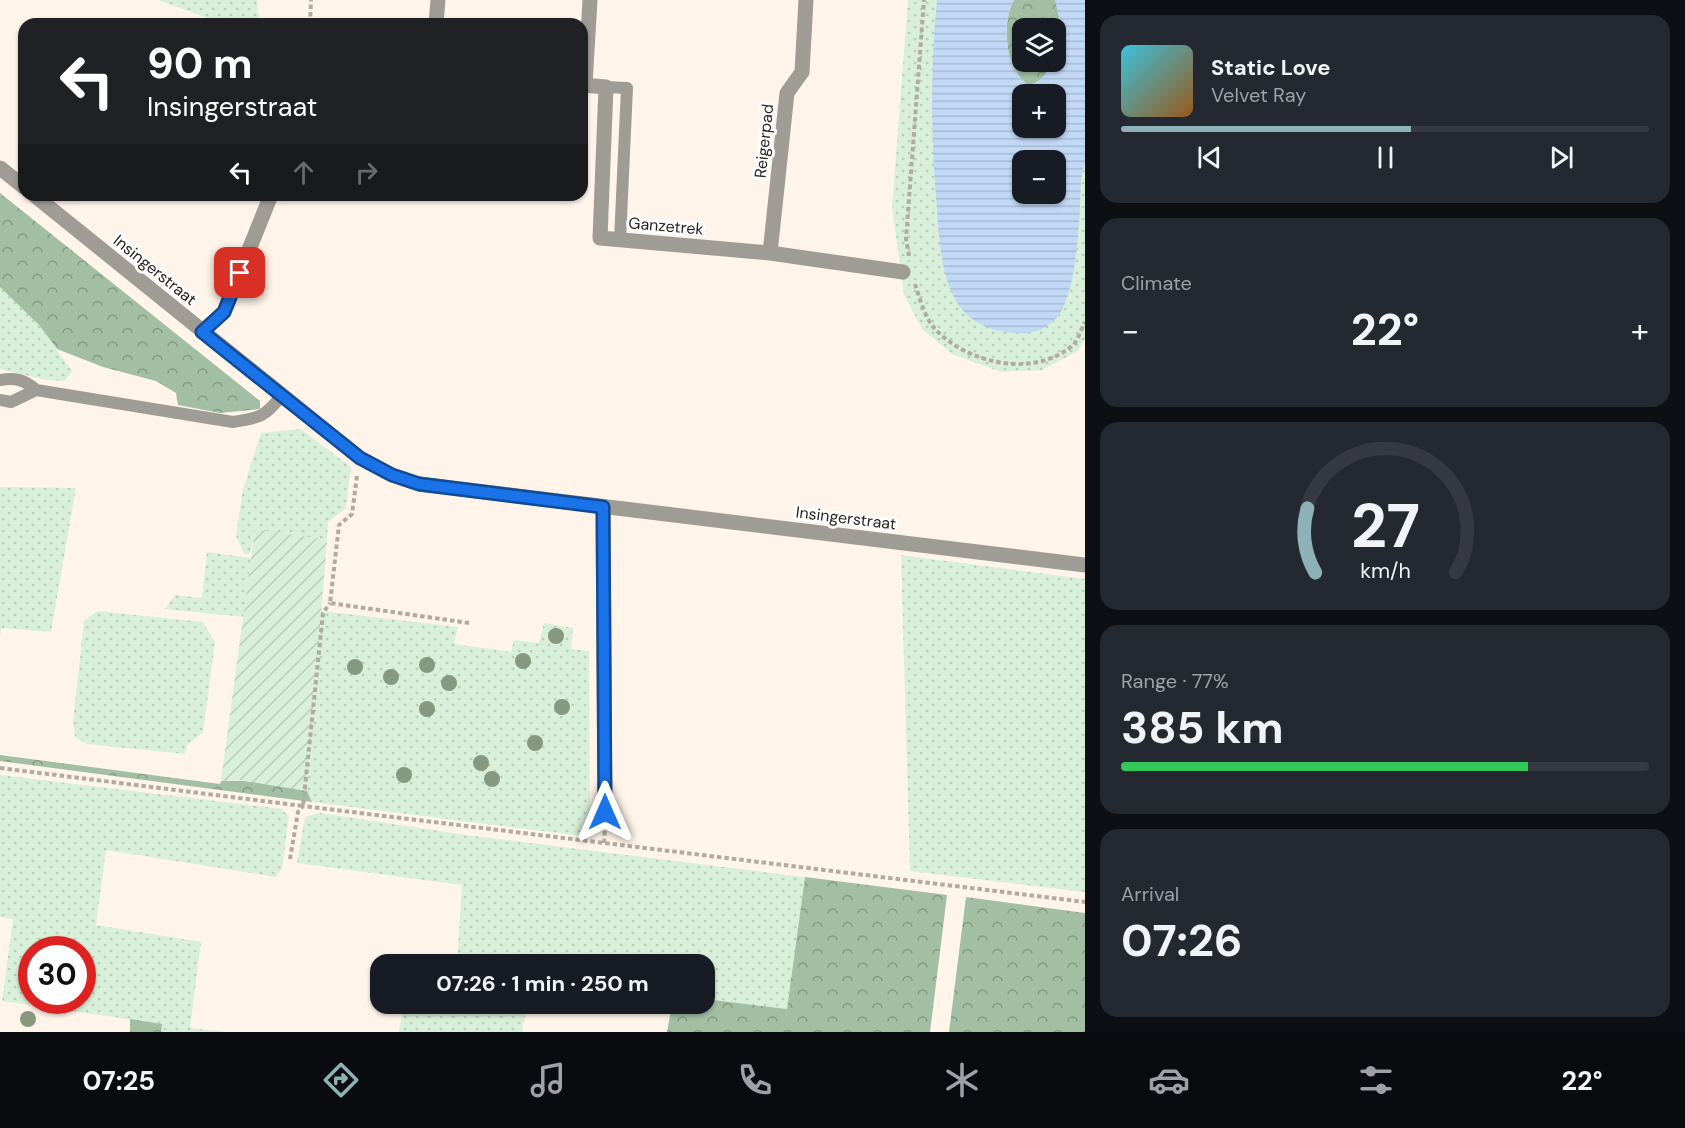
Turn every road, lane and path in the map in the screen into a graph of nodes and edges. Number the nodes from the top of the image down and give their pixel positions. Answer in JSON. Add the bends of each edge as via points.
{"nodes":[{"id":1,"x":311,"y":0,"type":"edge"},
{"id":2,"x":438,"y":0,"type":"edge"},
{"id":3,"x":590,"y":0,"type":"edge"},
{"id":4,"x":806,"y":0,"type":"edge"},
{"id":5,"x":924,"y":0,"type":"edge"},
{"id":6,"x":310,"y":18,"type":"edge"},
{"id":7,"x":436,"y":18,"type":"edge"},
{"id":8,"x":588,"y":28,"type":"edge"},
{"id":9,"x":588,"y":85,"type":"edge"},
{"id":10,"x":0,"y":168,"type":"edge"},
{"id":11,"x":18,"y":182,"type":"edge"},
{"id":12,"x":41,"y":201,"type":"edge"},
{"id":13,"x":269,"y":201,"type":"edge"},
{"id":14,"x":770,"y":253,"type":"junction"},
{"id":15,"x":906,"y":266,"type":"joint"},
{"id":16,"x":915,"y":283,"type":"dead end"},
{"id":17,"x":1085,"y":322,"type":"edge"},
{"id":18,"x":202,"y":332,"type":"junction"},
{"id":19,"x":0,"y":380,"type":"edge"},
{"id":20,"x":36,"y":390,"type":"junction"},
{"id":21,"x":282,"y":395,"type":"junction"},
{"id":22,"x":0,"y":400,"type":"edge"},
{"id":23,"x":360,"y":458,"type":"junction"},
{"id":24,"x":603,"y":507,"type":"junction"},
{"id":25,"x":1085,"y":565,"type":"edge"},
{"id":26,"x":330,"y":603,"type":"junction"},
{"id":27,"x":469,"y":623,"type":"dead end"},
{"id":28,"x":0,"y":768,"type":"edge"},
{"id":29,"x":303,"y":806,"type":"junction"},
{"id":30,"x":605,"y":812,"type":"dead end"},
{"id":31,"x":290,"y":859,"type":"dead end"},
{"id":32,"x":1085,"y":902,"type":"edge"}],
"edges":[{"from":1,"to":6,"type":"path"},
{"from":2,"to":7,"type":"street"},
{"from":3,"to":8,"type":"street"},
{"from":4,"to":14,"type":"street","name":"Reigerpad","via":[[802,72],[787,93]]},
{"from":5,"to":15,"type":"path"},
{"from":9,"to":14,"type":"street","name":"Ganzetrek","via":[[606,87],[600,238]]},
{"from":10,"to":11,"type":"street"},
{"from":12,"to":18,"type":"street","name":"Insingerstraat"},
{"from":13,"to":18,"type":"street","via":[[224,312]]},
{"from":14,"to":15,"type":"street","name":"Ganzetrek"},
{"from":16,"to":17,"type":"path","via":[[935,329],[958,347],[999,362],[1033,362],[1056,356],[1074,345]]},
{"from":18,"to":21,"type":"street","name":"Insingerstraat"},
{"from":19,"to":20,"type":"lane","via":[[13,378]]},
{"from":20,"to":21,"type":"lane","via":[[234,422],[267,414]]},
{"from":20,"to":22,"type":"lane","via":[[11,402]]},
{"from":21,"to":23,"type":"street","name":"Insingerstraat"},
{"from":23,"to":24,"type":"street","name":"Insingerstraat","via":[[419,484]]},
{"from":23,"to":26,"type":"path","via":[[352,513],[339,525]]},
{"from":24,"to":25,"type":"street","name":"Insingerstraat"},
{"from":24,"to":30,"type":"street"},
{"from":26,"to":27,"type":"path"},
{"from":26,"to":29,"type":"path","via":[[323,613]]},
{"from":28,"to":29,"type":"path"},
{"from":29,"to":31,"type":"path","via":[[298,812]]},
{"from":29,"to":32,"type":"path"}]}
